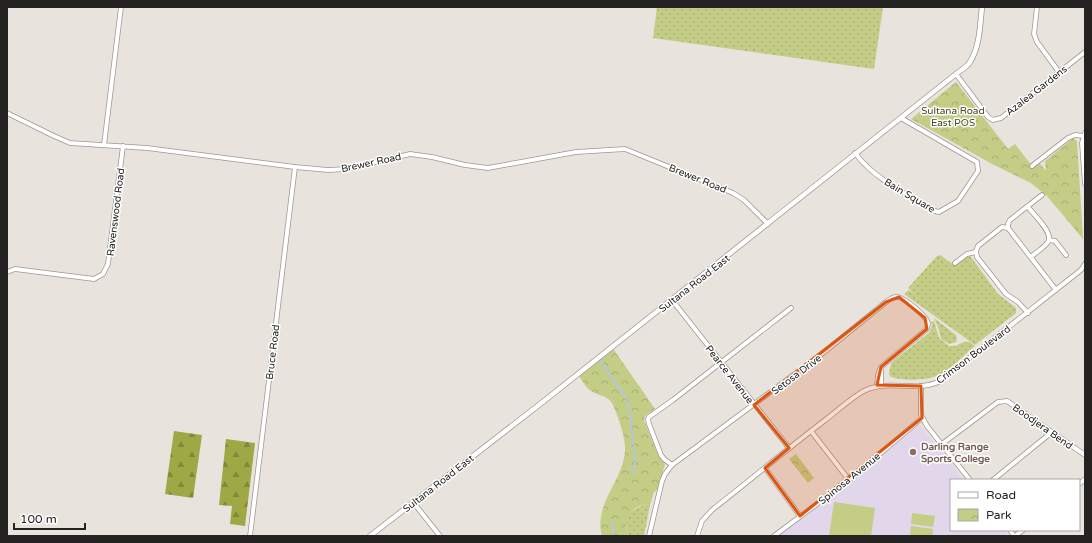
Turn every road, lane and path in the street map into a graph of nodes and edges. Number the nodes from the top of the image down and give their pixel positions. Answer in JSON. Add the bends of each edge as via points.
{"nodes":[{"id":1,"x":121,"y":7,"type":"edge"},
{"id":2,"x":982,"y":7,"type":"edge"},
{"id":3,"x":1037,"y":7,"type":"edge"},
{"id":4,"x":1085,"y":52,"type":"edge"},
{"id":5,"x":1059,"y":72,"type":"junction"},
{"id":6,"x":956,"y":74,"type":"junction"},
{"id":7,"x":7,"y":113,"type":"edge"},
{"id":8,"x":901,"y":118,"type":"junction"},
{"id":9,"x":1084,"y":134,"type":"edge"},
{"id":10,"x":104,"y":145,"type":"junction"},
{"id":11,"x":123,"y":146,"type":"junction"},
{"id":12,"x":855,"y":153,"type":"junction"},
{"id":13,"x":1032,"y":166,"type":"dead end"},
{"id":14,"x":295,"y":167,"type":"junction"},
{"id":15,"x":1085,"y":178,"type":"edge"},
{"id":16,"x":1085,"y":184,"type":"edge"},
{"id":17,"x":1042,"y":195,"type":"dead end"},
{"id":18,"x":1028,"y":207,"type":"junction"},
{"id":19,"x":768,"y":224,"type":"junction"},
{"id":20,"x":1008,"y":228,"type":"junction"},
{"id":21,"x":1049,"y":240,"type":"junction"},
{"id":22,"x":976,"y":252,"type":"junction"},
{"id":23,"x":1066,"y":255,"type":"dead end"},
{"id":24,"x":1031,"y":257,"type":"junction"},
{"id":25,"x":956,"y":263,"type":"dead end"},
{"id":26,"x":1085,"y":264,"type":"edge"},
{"id":27,"x":7,"y":272,"type":"edge"},
{"id":28,"x":1056,"y":290,"type":"junction"},
{"id":29,"x":672,"y":300,"type":"junction"},
{"id":30,"x":791,"y":308,"type":"dead end"},
{"id":31,"x":1028,"y":312,"type":"junction"},
{"id":32,"x":722,"y":363,"type":"junction"},
{"id":33,"x":879,"y":385,"type":"junction"},
{"id":34,"x":922,"y":386,"type":"junction"},
{"id":35,"x":754,"y":405,"type":"junction"},
{"id":36,"x":922,"y":418,"type":"junction"},
{"id":37,"x":811,"y":431,"type":"junction"},
{"id":38,"x":1052,"y":432,"type":"junction"},
{"id":39,"x":942,"y":444,"type":"junction"},
{"id":40,"x":788,"y":448,"type":"junction"},
{"id":41,"x":1085,"y":455,"type":"edge"},
{"id":42,"x":672,"y":465,"type":"junction"},
{"id":43,"x":765,"y":468,"type":"junction"},
{"id":44,"x":969,"y":479,"type":"edge"},
{"id":45,"x":994,"y":479,"type":"edge"},
{"id":46,"x":849,"y":480,"type":"junction"},
{"id":47,"x":413,"y":502,"type":"junction"},
{"id":48,"x":800,"y":516,"type":"junction"},
{"id":49,"x":250,"y":536,"type":"edge"},
{"id":50,"x":370,"y":536,"type":"edge"},
{"id":51,"x":440,"y":536,"type":"edge"},
{"id":52,"x":648,"y":536,"type":"edge"},
{"id":53,"x":697,"y":536,"type":"edge"},
{"id":54,"x":774,"y":536,"type":"edge"}],
"edges":[{"from":1,"to":10,"type":"street"},
{"from":2,"to":6,"type":"street","name":"Sultana Road East","via":[[975,52],[969,63]]},
{"from":3,"to":5,"type":"street","via":[[1034,34]]},
{"from":4,"to":5,"type":"street","name":"Azalea Gardens"},
{"from":5,"to":6,"type":"street","name":"Azalea Gardens","via":[[1001,118],[993,120],[988,117]]},
{"from":6,"to":8,"type":"street","name":"Sultana Road East"},
{"from":7,"to":10,"type":"street","name":"Brewer Road","via":[[70,143]]},
{"from":8,"to":12,"type":"street","name":"Sultana Road East"},
{"from":8,"to":12,"type":"street","name":"Bain Square","via":[[977,162],[978,170],[958,201],[939,212],[935,211],[875,174]]},
{"from":9,"to":13,"type":"street","via":[[1068,138]]},
{"from":9,"to":15,"type":"street","via":[[1082,153]]},
{"from":10,"to":11,"type":"street","name":"Brewer Road"},
{"from":11,"to":14,"type":"street","name":"Brewer Road"},
{"from":11,"to":27,"type":"street","name":"Ravenswood Road","via":[[108,264],[103,274],[94,279],[15,270]]},
{"from":12,"to":19,"type":"street","name":"Sultana Road East"},
{"from":14,"to":19,"type":"street","name":"Brewer Road","via":[[347,169],[410,154],[488,168],[576,152],[625,149],[733,193],[744,200]]},
{"from":14,"to":49,"type":"street","name":"Bruce Road"},
{"from":15,"to":16,"type":"street"},
{"from":17,"to":18,"type":"street"},
{"from":18,"to":20,"type":"street","via":[[1010,220]]},
{"from":18,"to":21,"type":"street","via":[[1047,231]]},
{"from":19,"to":29,"type":"street","name":"Sultana Road East"},
{"from":20,"to":22,"type":"street","via":[[1000,228],[978,246]]},
{"from":20,"to":24,"type":"street"},
{"from":21,"to":23,"type":"street","via":[[1055,241]]},
{"from":21,"to":24,"type":"street"},
{"from":22,"to":25,"type":"street","via":[[967,254]]},
{"from":22,"to":31,"type":"street","via":[[977,257],[1006,294]]},
{"from":24,"to":28,"type":"street"},
{"from":26,"to":28,"type":"street","name":"Crimson Boulevard"},
{"from":28,"to":31,"type":"street","name":"Crimson Boulevard"},
{"from":29,"to":32,"type":"street","name":"Pearce Avenue"},
{"from":29,"to":47,"type":"street","name":"Sultana Road East"},
{"from":30,"to":32,"type":"street"},
{"from":31,"to":34,"type":"street","name":"Crimson Boulevard","via":[[940,381]]},
{"from":32,"to":35,"type":"street","name":"Pearce Avenue"},
{"from":32,"to":42,"type":"street","via":[[648,419],[661,455]]},
{"from":33,"to":34,"type":"street","name":"Crimson Boulevard"},
{"from":33,"to":35,"type":"street","name":"Setosa Drive","via":[[886,362],[927,329],[928,323],[925,318],[899,297],[886,302],[824,353]]},
{"from":33,"to":37,"type":"street","name":"Crimson Boulevard","via":[[864,391]]},
{"from":34,"to":36,"type":"street"},
{"from":35,"to":40,"type":"street","name":"Pearce Avenue"},
{"from":35,"to":42,"type":"street","name":"Setosa Drive"},
{"from":36,"to":39,"type":"street"},
{"from":36,"to":46,"type":"street","name":"Spinosa Avenue"},
{"from":37,"to":40,"type":"street","name":"Crimson Boulevard"},
{"from":37,"to":46,"type":"street"},
{"from":38,"to":39,"type":"street","name":"Boodjera Bend","via":[[1007,401],[1002,401]]},
{"from":38,"to":41,"type":"street","name":"Boodjera Bend"},
{"from":38,"to":45,"type":"street"},
{"from":39,"to":44,"type":"street"},
{"from":40,"to":43,"type":"street","name":"Crimson Boulevard"},
{"from":42,"to":52,"type":"street","name":"Setosa Drive","via":[[662,482]]},
{"from":43,"to":48,"type":"street"},
{"from":43,"to":53,"type":"street","name":"Crimson Boulevard","via":[[706,516]]},
{"from":46,"to":48,"type":"street","name":"Spinosa Avenue"},
{"from":47,"to":50,"type":"street","name":"Sultana Road East"},
{"from":47,"to":51,"type":"street"},
{"from":48,"to":54,"type":"street","name":"Spinosa Avenue"}]}
